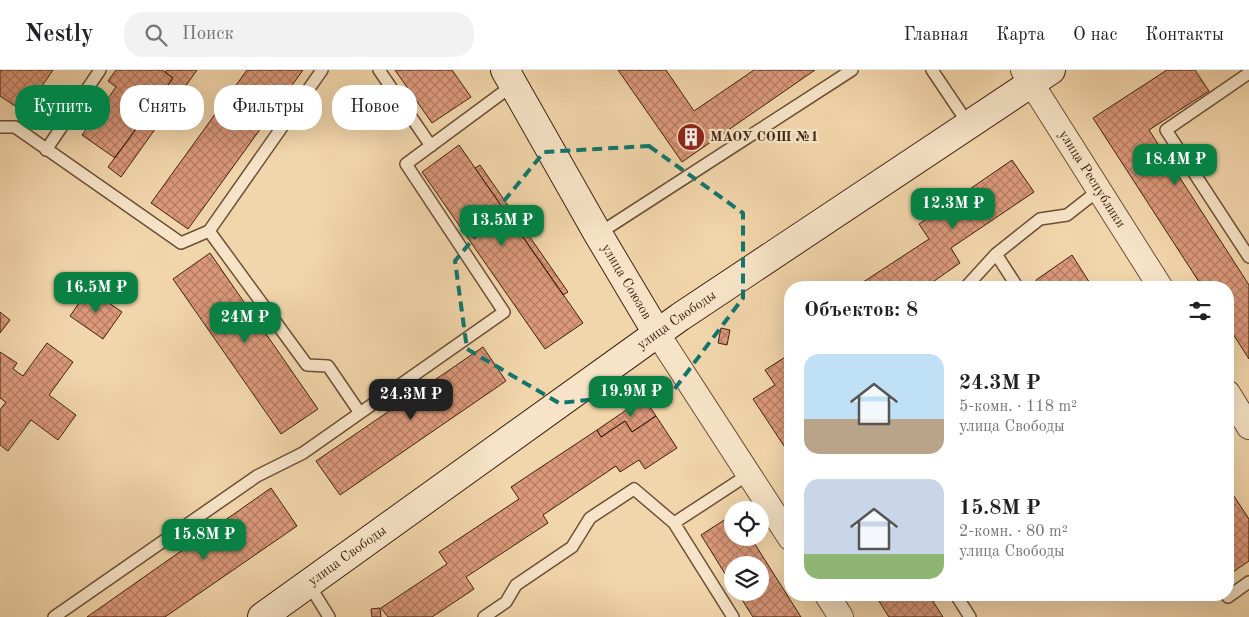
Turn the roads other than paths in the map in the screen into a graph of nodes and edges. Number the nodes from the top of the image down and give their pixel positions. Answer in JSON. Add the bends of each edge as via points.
{"nodes":[{"id":1,"x":100,"y":70,"type":"edge"},
{"id":2,"x":322,"y":70,"type":"edge"},
{"id":3,"x":379,"y":70,"type":"edge"},
{"id":4,"x":852,"y":70,"type":"edge"},
{"id":5,"x":932,"y":70,"type":"edge"},
{"id":6,"x":1249,"y":73,"type":"edge"},
{"id":7,"x":1035,"y":74,"type":"edge"},
{"id":8,"x":509,"y":78,"type":"edge"},
{"id":9,"x":969,"y":125,"type":"junction"},
{"id":10,"x":0,"y":127,"type":"edge"},
{"id":11,"x":431,"y":146,"type":"junction"},
{"id":12,"x":46,"y":150,"type":"junction"},
{"id":13,"x":1099,"y":190,"type":"junction"},
{"id":14,"x":209,"y":231,"type":"junction"},
{"id":15,"x":598,"y":234,"type":"junction"},
{"id":16,"x":996,"y":254,"type":"junction"},
{"id":17,"x":1249,"y":257,"type":"edge"},
{"id":18,"x":972,"y":281,"type":"edge"},
{"id":19,"x":1013,"y":281,"type":"edge"},
{"id":20,"x":1157,"y":281,"type":"edge"},
{"id":21,"x":657,"y":333,"type":"junction"},
{"id":22,"x":1234,"y":402,"type":"edge"},
{"id":23,"x":360,"y":413,"type":"junction"},
{"id":24,"x":1247,"y":421,"type":"edge"},
{"id":25,"x":749,"y":474,"type":"junction"},
{"id":26,"x":674,"y":522,"type":"junction"},
{"id":27,"x":784,"y":529,"type":"edge"},
{"id":28,"x":1249,"y":582,"type":"edge"},
{"id":29,"x":308,"y":583,"type":"junction"},
{"id":30,"x":1234,"y":593,"type":"edge"},
{"id":31,"x":831,"y":601,"type":"edge"},
{"id":32,"x":960,"y":601,"type":"edge"},
{"id":33,"x":54,"y":617,"type":"edge"},
{"id":34,"x":262,"y":617,"type":"edge"},
{"id":35,"x":330,"y":617,"type":"edge"},
{"id":36,"x":484,"y":617,"type":"edge"},
{"id":37,"x":733,"y":617,"type":"edge"},
{"id":38,"x":841,"y":617,"type":"edge"},
{"id":39,"x":970,"y":617,"type":"edge"}],
"edges":[{"from":1,"to":12,"type":"lane"},
{"from":2,"to":14,"type":"lane"},
{"from":3,"to":11,"type":"lane"},
{"from":4,"to":15,"type":"lane"},
{"from":5,"to":9,"type":"lane"},
{"from":6,"to":17,"type":"lane","via":[[1166,130]]},
{"from":7,"to":9,"type":"street","name":"улица Свободы"},
{"from":7,"to":13,"type":"street","name":"улица Республики"},
{"from":8,"to":11,"type":"lane"},
{"from":8,"to":15,"type":"street","name":"улица Союзов"},
{"from":9,"to":21,"type":"street","name":"улица Свободы"},
{"from":10,"to":12,"type":"lane","via":[[15,127]]},
{"from":11,"to":23,"type":"lane","via":[[406,164],[504,312]]},
{"from":12,"to":14,"type":"lane","via":[[181,243]]},
{"from":13,"to":16,"type":"lane","via":[[1067,215],[1040,219]]},
{"from":13,"to":20,"type":"street","name":"улица Республики"},
{"from":14,"to":23,"type":"lane","via":[[307,365],[328,366]]},
{"from":15,"to":21,"type":"street","name":"улица Союзов"},
{"from":16,"to":18,"type":"lane"},
{"from":16,"to":19,"type":"lane"},
{"from":21,"to":25,"type":"street","name":"улица Союзов"},
{"from":21,"to":29,"type":"street","name":"улица Свободы"},
{"from":22,"to":24,"type":"street"},
{"from":23,"to":33,"type":"lane","via":[[303,453],[258,476]]},
{"from":25,"to":26,"type":"lane"},
{"from":25,"to":27,"type":"street","name":"улица Союзов"},
{"from":26,"to":36,"type":"lane","via":[[634,489],[590,518],[572,548],[516,585],[506,602]]},
{"from":26,"to":37,"type":"lane"},
{"from":28,"to":30,"type":"lane"},
{"from":29,"to":34,"type":"street","name":"улица Свободы"},
{"from":29,"to":35,"type":"lane"},
{"from":31,"to":38,"type":"street"},
{"from":32,"to":39,"type":"lane"}]}
